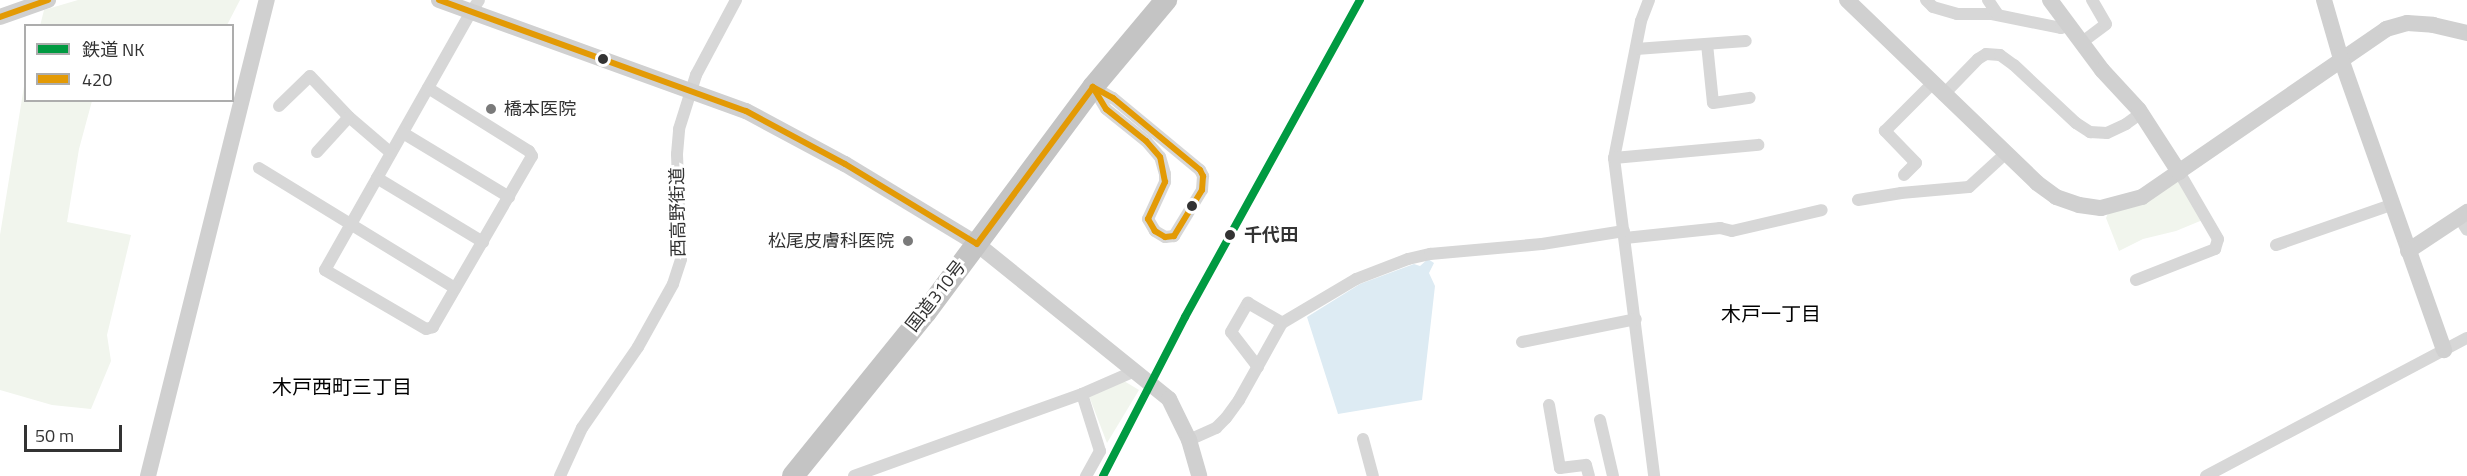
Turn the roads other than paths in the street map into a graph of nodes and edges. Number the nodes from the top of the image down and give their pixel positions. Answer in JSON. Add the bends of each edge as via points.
{"nodes":[{"id":1,"x":48,"y":0,"type":"edge"},
{"id":2,"x":267,"y":0,"type":"edge"},
{"id":3,"x":440,"y":0,"type":"edge"},
{"id":4,"x":736,"y":0,"type":"edge"},
{"id":5,"x":1166,"y":0,"type":"edge"},
{"id":6,"x":1649,"y":0,"type":"edge"},
{"id":7,"x":1847,"y":0,"type":"edge"},
{"id":8,"x":1926,"y":0,"type":"edge"},
{"id":9,"x":1988,"y":0,"type":"edge"},
{"id":10,"x":2050,"y":0,"type":"edge"},
{"id":11,"x":2092,"y":0,"type":"edge"},
{"id":12,"x":2324,"y":0,"type":"edge"},
{"id":13,"x":475,"y":6,"type":"edge"},
{"id":14,"x":1998,"y":15,"type":"junction"},
{"id":15,"x":0,"y":17,"type":"edge"},
{"id":16,"x":2068,"y":26,"type":"junction"},
{"id":17,"x":2467,"y":33,"type":"edge"},
{"id":18,"x":1746,"y":41,"type":"dead end"},
{"id":19,"x":2081,"y":43,"type":"junction"},
{"id":20,"x":1707,"y":44,"type":"junction"},
{"id":21,"x":1636,"y":49,"type":"junction"},
{"id":22,"x":2341,"y":60,"type":"junction"},
{"id":23,"x":1093,"y":87,"type":"junction"},
{"id":24,"x":428,"y":88,"type":"junction"},
{"id":25,"x":691,"y":89,"type":"junction"},
{"id":26,"x":1937,"y":89,"type":"junction"},
{"id":27,"x":1750,"y":98,"type":"dead end"},
{"id":28,"x":279,"y":106,"type":"dead end"},
{"id":29,"x":2141,"y":113,"type":"junction"},
{"id":30,"x":349,"y":117,"type":"junction"},
{"id":31,"x":1876,"y":121,"type":"dead end"},
{"id":32,"x":1885,"y":131,"type":"junction"},
{"id":33,"x":403,"y":133,"type":"junction"},
{"id":34,"x":1758,"y":145,"type":"dead end"},
{"id":35,"x":317,"y":152,"type":"dead end"},
{"id":36,"x":391,"y":153,"type":"junction"},
{"id":37,"x":2005,"y":154,"type":"junction"},
{"id":38,"x":1614,"y":158,"type":"junction"},
{"id":39,"x":259,"y":168,"type":"dead end"},
{"id":40,"x":2179,"y":172,"type":"junction"},
{"id":41,"x":1904,"y":175,"type":"dead end"},
{"id":42,"x":377,"y":178,"type":"junction"},
{"id":43,"x":509,"y":197,"type":"junction"},
{"id":44,"x":1858,"y":200,"type":"dead end"},
{"id":45,"x":2391,"y":205,"type":"junction"},
{"id":46,"x":1822,"y":210,"type":"dead end"},
{"id":47,"x":2464,"y":220,"type":"edge"},
{"id":48,"x":351,"y":224,"type":"junction"},
{"id":49,"x":1625,"y":234,"type":"junction"},
{"id":50,"x":483,"y":242,"type":"junction"},
{"id":51,"x":977,"y":244,"type":"junction"},
{"id":52,"x":2276,"y":245,"type":"dead end"},
{"id":53,"x":2408,"y":251,"type":"junction"},
{"id":54,"x":2136,"y":280,"type":"dead end"},
{"id":55,"x":455,"y":288,"type":"junction"},
{"id":56,"x":1636,"y":319,"type":"junction"},
{"id":57,"x":1282,"y":323,"type":"junction"},
{"id":58,"x":2467,"y":338,"type":"edge"},
{"id":59,"x":1522,"y":342,"type":"dead end"},
{"id":60,"x":2444,"y":350,"type":"junction"},
{"id":61,"x":1258,"y":367,"type":"junction"},
{"id":62,"x":1132,"y":372,"type":"junction"},
{"id":63,"x":1082,"y":393,"type":"junction"},
{"id":64,"x":1549,"y":405,"type":"dead end"},
{"id":65,"x":1600,"y":420,"type":"dead end"},
{"id":66,"x":1364,"y":439,"type":"dead end"},
{"id":67,"x":1189,"y":440,"type":"junction"},
{"id":68,"x":148,"y":476,"type":"edge"},
{"id":69,"x":560,"y":476,"type":"edge"},
{"id":70,"x":793,"y":476,"type":"edge"},
{"id":71,"x":854,"y":476,"type":"edge"},
{"id":72,"x":1086,"y":476,"type":"edge"},
{"id":73,"x":1199,"y":476,"type":"edge"},
{"id":74,"x":1373,"y":476,"type":"edge"},
{"id":75,"x":1588,"y":476,"type":"edge"},
{"id":76,"x":1612,"y":476,"type":"edge"},
{"id":77,"x":1654,"y":476,"type":"edge"},
{"id":78,"x":2206,"y":476,"type":"edge"}],
"edges":[{"from":1,"to":15,"type":"street"},
{"from":2,"to":68,"type":"street"},
{"from":3,"to":13,"type":"street"},
{"from":4,"to":25,"type":"street","name":"西高野街道"},
{"from":5,"to":23,"type":"highway","name":"国道310号"},
{"from":6,"to":21,"type":"street"},
{"from":7,"to":26,"type":"street"},
{"from":8,"to":14,"type":"street","via":[[1933,7],[1957,14]]},
{"from":9,"to":14,"type":"street"},
{"from":10,"to":16,"type":"street"},
{"from":11,"to":19,"type":"street","via":[[2106,24]]},
{"from":12,"to":22,"type":"street"},
{"from":13,"to":24,"type":"street"},
{"from":13,"to":25,"type":"street"},
{"from":14,"to":16,"type":"street","via":[[2061,28]]},
{"from":16,"to":19,"type":"street"},
{"from":17,"to":22,"type":"street","via":[[2407,23],[2386,29]]},
{"from":18,"to":20,"type":"street"},
{"from":19,"to":29,"type":"street"},
{"from":20,"to":21,"type":"street"},
{"from":20,"to":27,"type":"street","via":[[1713,103]]},
{"from":21,"to":38,"type":"street"},
{"from":22,"to":40,"type":"street"},
{"from":22,"to":45,"type":"street"},
{"from":23,"to":23,"type":"street","via":[[1113,98],[1200,170],[1202,190],[1174,236],[1165,237],[1155,231],[1148,219],[1165,182],[1160,157],[1106,109]]},
{"from":23,"to":51,"type":"highway","name":"国道310号"},
{"from":24,"to":33,"type":"street"},
{"from":24,"to":43,"type":"street","via":[[529,151],[530,162]]},
{"from":25,"to":51,"type":"street","via":[[746,111],[806,143]]},
{"from":25,"to":69,"type":"street","name":"西高野街道","via":[[679,129],[681,259],[673,284],[638,347],[582,429]]},
{"from":26,"to":29,"type":"street","via":[[1978,58],[2000,55],[2090,132],[2107,133]]},
{"from":26,"to":32,"type":"street"},
{"from":26,"to":37,"type":"street"},
{"from":28,"to":30,"type":"street","via":[[310,76]]},
{"from":29,"to":40,"type":"street"},
{"from":30,"to":35,"type":"street"},
{"from":30,"to":36,"type":"street"},
{"from":31,"to":32,"type":"street"},
{"from":32,"to":41,"type":"street","via":[[1916,163]]},
{"from":33,"to":36,"type":"street"},
{"from":33,"to":43,"type":"street"},
{"from":34,"to":38,"type":"street"},
{"from":36,"to":42,"type":"street"},
{"from":37,"to":40,"type":"street","via":[[2056,197],[2101,208],[2142,197]]},
{"from":37,"to":44,"type":"street","via":[[1969,187]]},
{"from":38,"to":49,"type":"street"},
{"from":39,"to":48,"type":"street"},
{"from":40,"to":54,"type":"street","via":[[2218,239],[2215,249]]},
{"from":42,"to":48,"type":"street"},
{"from":42,"to":50,"type":"street"},
{"from":43,"to":50,"type":"street"},
{"from":45,"to":52,"type":"street"},
{"from":45,"to":53,"type":"street"},
{"from":46,"to":49,"type":"street","via":[[1732,231],[1720,228]]},
{"from":47,"to":53,"type":"street"},
{"from":48,"to":55,"type":"street"},
{"from":48,"to":55,"type":"street","via":[[325,270],[426,329],[433,327]]},
{"from":49,"to":56,"type":"street"},
{"from":49,"to":57,"type":"street","via":[[1408,259],[1356,279]]},
{"from":50,"to":55,"type":"street"},
{"from":51,"to":62,"type":"street"},
{"from":51,"to":70,"type":"highway","name":"国道310号"},
{"from":53,"to":60,"type":"street"},
{"from":56,"to":59,"type":"street"},
{"from":56,"to":77,"type":"street"},
{"from":57,"to":61,"type":"street"},
{"from":57,"to":61,"type":"street","via":[[1248,303],[1232,332]]},
{"from":58,"to":60,"type":"street"},
{"from":60,"to":78,"type":"street"},
{"from":61,"to":67,"type":"street","via":[[1226,418],[1216,428]]},
{"from":62,"to":63,"type":"street"},
{"from":62,"to":67,"type":"street","via":[[1169,399]]},
{"from":63,"to":71,"type":"street"},
{"from":63,"to":72,"type":"street","via":[[1100,451]]},
{"from":64,"to":75,"type":"street","via":[[1560,468],[1586,465]]},
{"from":65,"to":76,"type":"street"},
{"from":66,"to":74,"type":"street"},
{"from":67,"to":73,"type":"street"}]}
